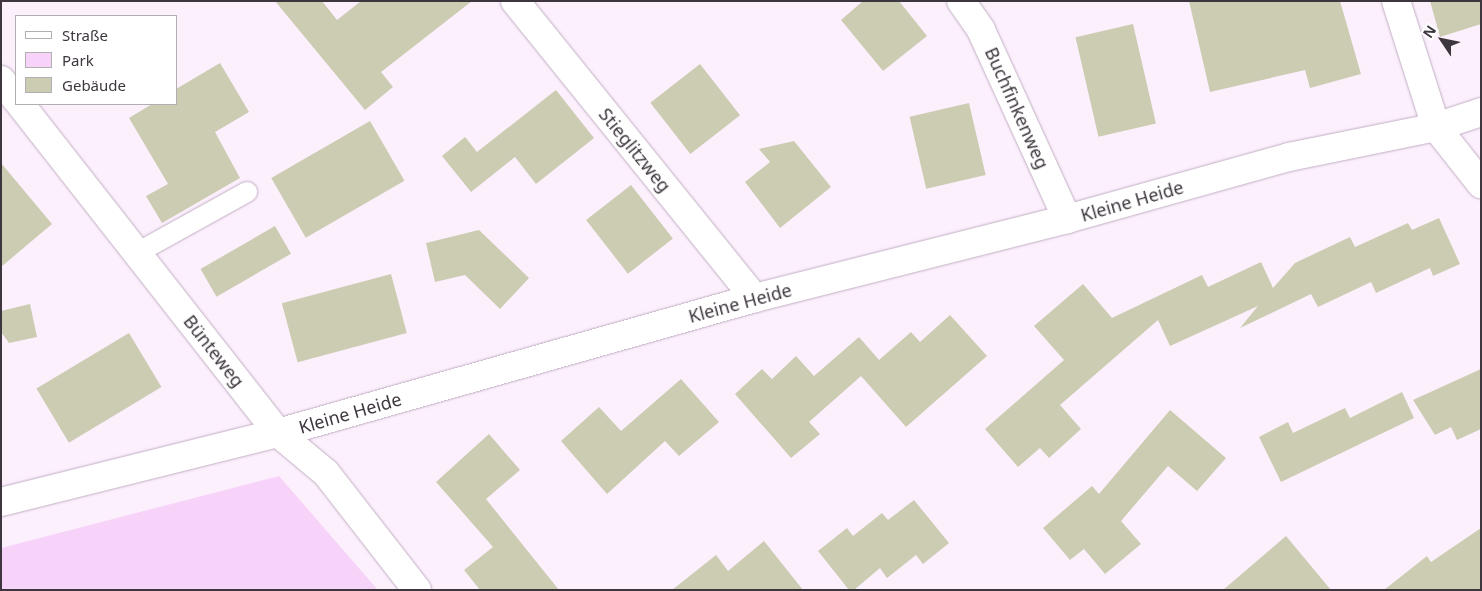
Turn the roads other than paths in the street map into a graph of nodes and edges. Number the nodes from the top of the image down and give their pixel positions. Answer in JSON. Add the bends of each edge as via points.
{"nodes":[{"id":1,"x":516,"y":1,"type":"edge"},
{"id":2,"x":961,"y":1,"type":"edge"},
{"id":3,"x":1396,"y":1,"type":"edge"},
{"id":4,"x":1,"y":80,"type":"edge"},
{"id":5,"x":15,"y":98,"type":"edge"},
{"id":6,"x":21,"y":105,"type":"edge"},
{"id":7,"x":1481,"y":112,"type":"edge"},
{"id":8,"x":1436,"y":127,"type":"junction"},
{"id":9,"x":1481,"y":184,"type":"edge"},
{"id":10,"x":246,"y":192,"type":"dead end"},
{"id":11,"x":1067,"y":219,"type":"junction"},
{"id":12,"x":137,"y":253,"type":"junction"},
{"id":13,"x":755,"y":298,"type":"junction"},
{"id":14,"x":278,"y":433,"type":"junction"},
{"id":15,"x":1,"y":502,"type":"edge"},
{"id":16,"x":417,"y":590,"type":"edge"}],
"edges":[{"from":1,"to":13,"type":"street","name":"Stieglitzweg"},
{"from":2,"to":11,"type":"street","name":"Buchfinkenweg","via":[[981,30]]},
{"from":3,"to":8,"type":"street"},
{"from":4,"to":5,"type":"street"},
{"from":6,"to":12,"type":"street","name":"Bünteweg"},
{"from":7,"to":8,"type":"street","name":"Kleine Heide"},
{"from":8,"to":9,"type":"street"},
{"from":8,"to":11,"type":"street","name":"Kleine Heide","via":[[1289,157]]},
{"from":10,"to":12,"type":"lane"},
{"from":11,"to":13,"type":"street","name":"Kleine Heide"},
{"from":12,"to":14,"type":"street","name":"Bünteweg"},
{"from":13,"to":14,"type":"street","name":"Kleine Heide"},
{"from":14,"to":15,"type":"street","name":"Kleine Heide"},
{"from":14,"to":16,"type":"street","name":"Bünteweg","via":[[326,472]]}]}
